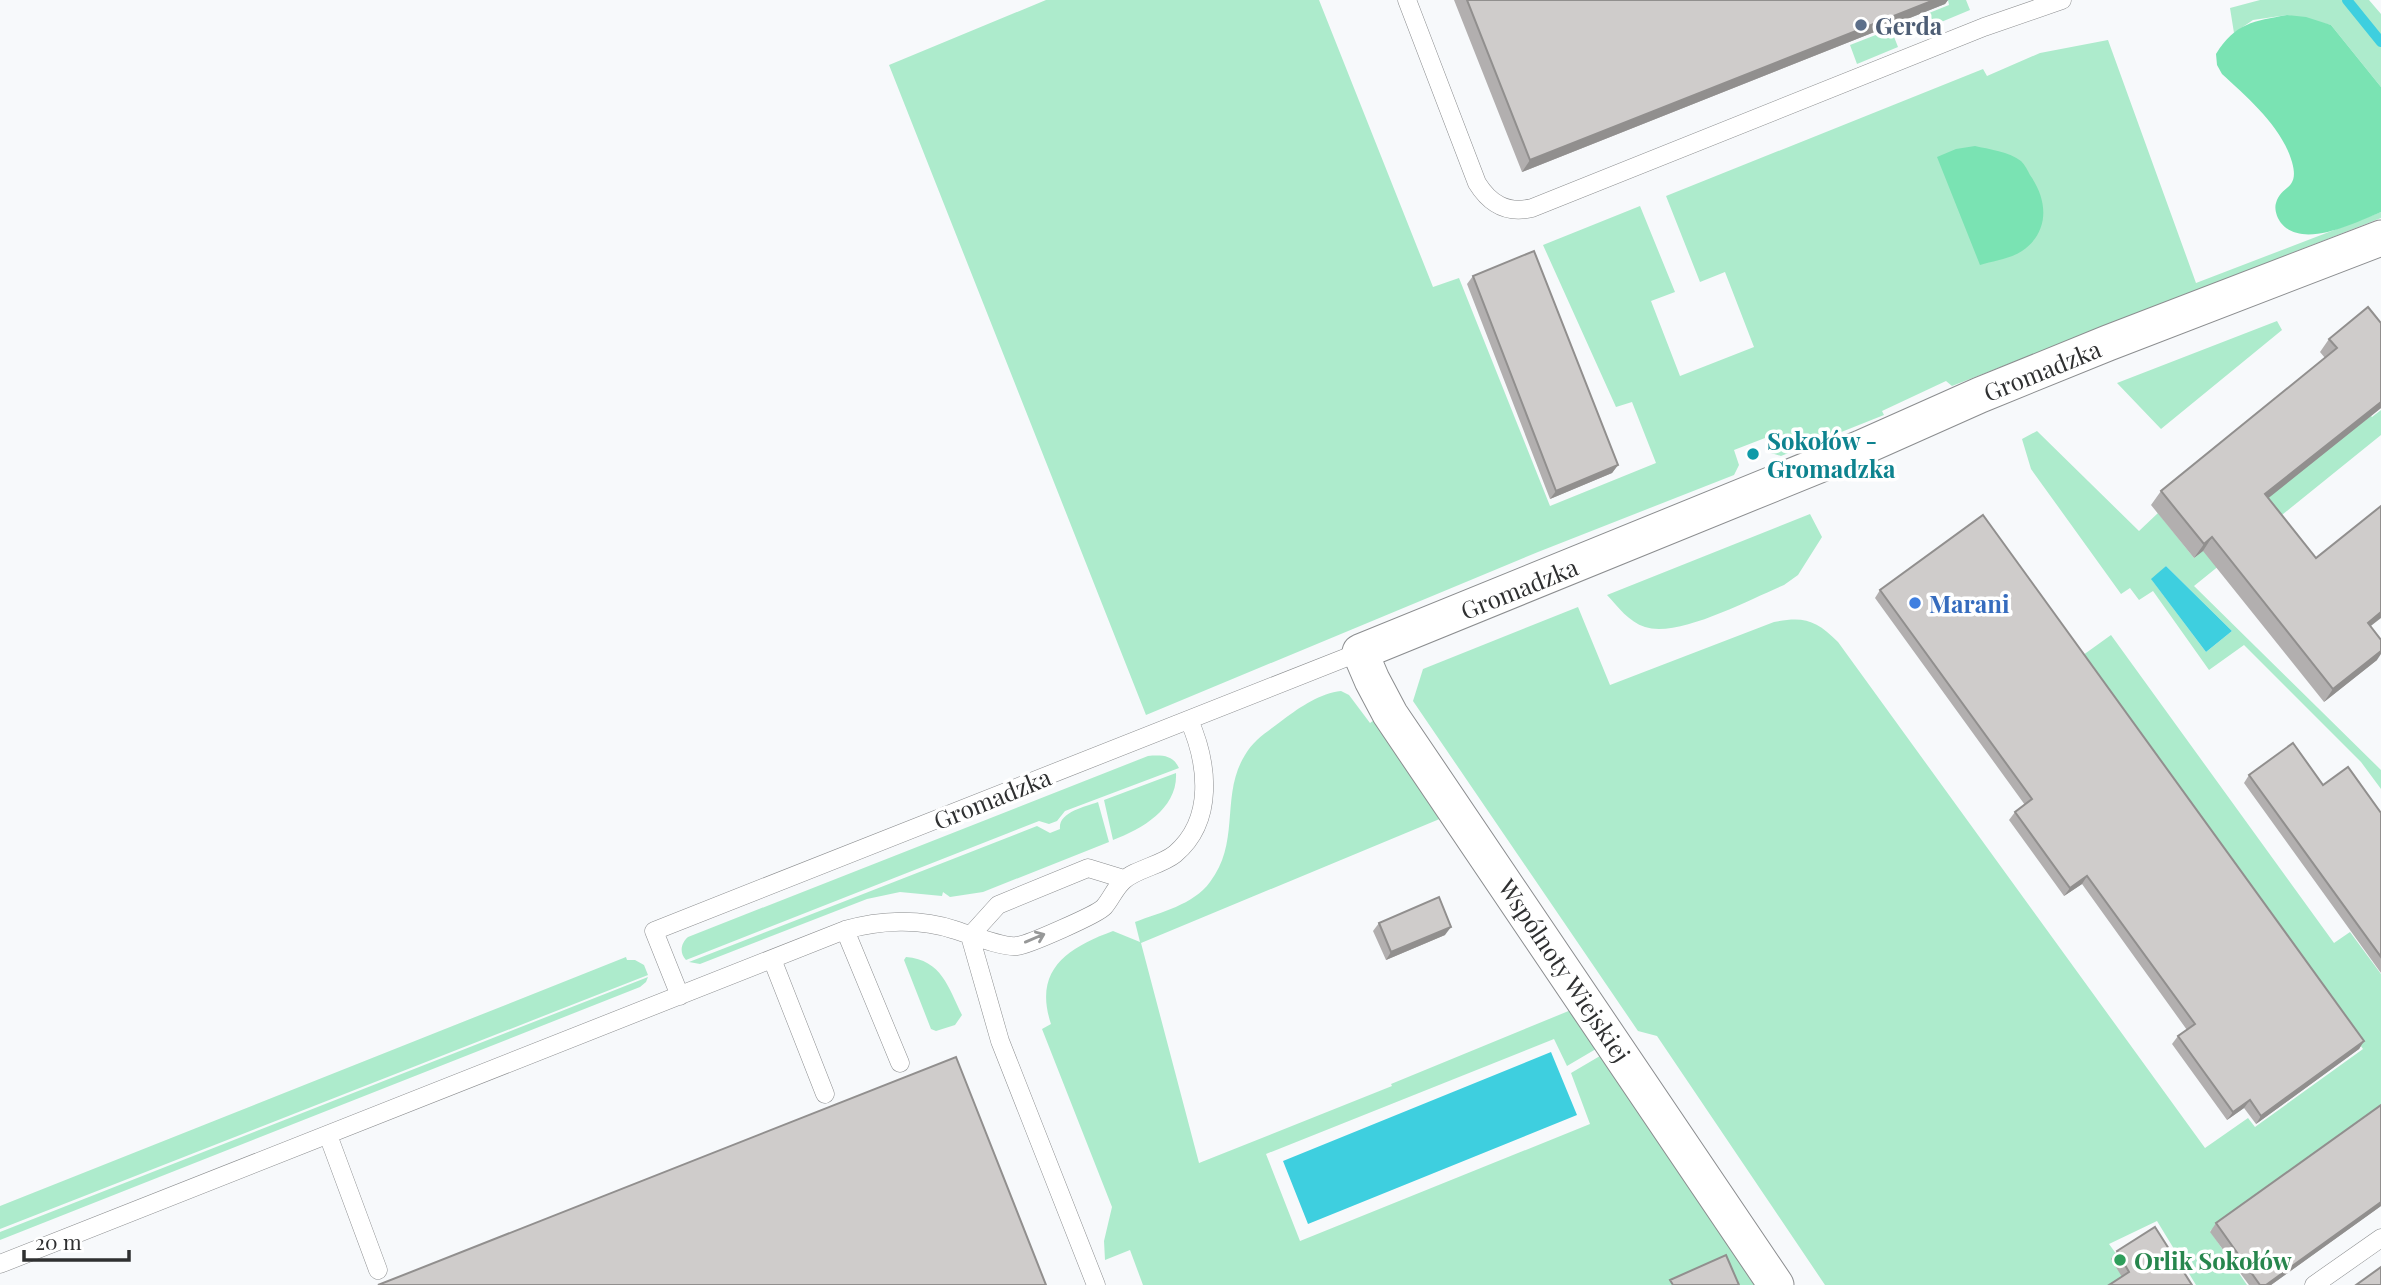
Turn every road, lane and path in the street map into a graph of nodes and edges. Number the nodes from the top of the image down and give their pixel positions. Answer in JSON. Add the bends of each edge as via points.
{"nodes":[{"id":1,"x":1407,"y":0,"type":"edge"},
{"id":2,"x":2062,"y":0,"type":"edge"},
{"id":3,"x":2381,"y":238,"type":"edge"},
{"id":4,"x":1360,"y":652,"type":"junction"},
{"id":5,"x":1189,"y":720,"type":"junction"},
{"id":6,"x":1124,"y":879,"type":"junction"},
{"id":7,"x":845,"y":930,"type":"junction"},
{"id":8,"x":970,"y":936,"type":"junction"},
{"id":9,"x":772,"y":959,"type":"junction"},
{"id":10,"x":681,"y":996,"type":"junction"},
{"id":11,"x":900,"y":1063,"type":"dead end"},
{"id":12,"x":825,"y":1094,"type":"dead end"},
{"id":13,"x":328,"y":1135,"type":"junction"},
{"id":14,"x":2381,"y":1238,"type":"edge"},
{"id":15,"x":0,"y":1264,"type":"edge"},
{"id":16,"x":378,"y":1270,"type":"dead end"},
{"id":17,"x":1096,"y":1285,"type":"edge"},
{"id":18,"x":1776,"y":1285,"type":"edge"},
{"id":19,"x":2314,"y":1285,"type":"edge"}],
"edges":[{"from":1,"to":2,"type":"lane","via":[[1478,183],[1490,200],[1515,210],[1532,208]]},
{"from":3,"to":4,"type":"street","name":"Gromadzka","via":[[2108,343]]},
{"from":4,"to":5,"type":"lane","name":"Gromadzka"},
{"from":4,"to":18,"type":"street","name":"Wspólnoty Wiejskiej","via":[[1390,714]]},
{"from":5,"to":6,"type":"lane","via":[[1204,764],[1203,799],[1196,825],[1175,854]]},
{"from":5,"to":10,"type":"lane","name":"Gromadzka","via":[[654,931]]},
{"from":6,"to":8,"type":"lane","via":[[1088,868],[998,905]]},
{"from":8,"to":6,"type":"lane","one_way":true,"via":[[1016,947],[1103,909]]},
{"from":7,"to":8,"type":"lane","via":[[895,921],[942,926]]},
{"from":7,"to":9,"type":"lane"},
{"from":7,"to":11,"type":"lane"},
{"from":8,"to":17,"type":"lane","via":[[1000,1041]]},
{"from":9,"to":10,"type":"lane"},
{"from":9,"to":12,"type":"lane"},
{"from":10,"to":13,"type":"lane"},
{"from":13,"to":15,"type":"lane"},
{"from":13,"to":16,"type":"lane"},
{"from":14,"to":19,"type":"lane"}]}
